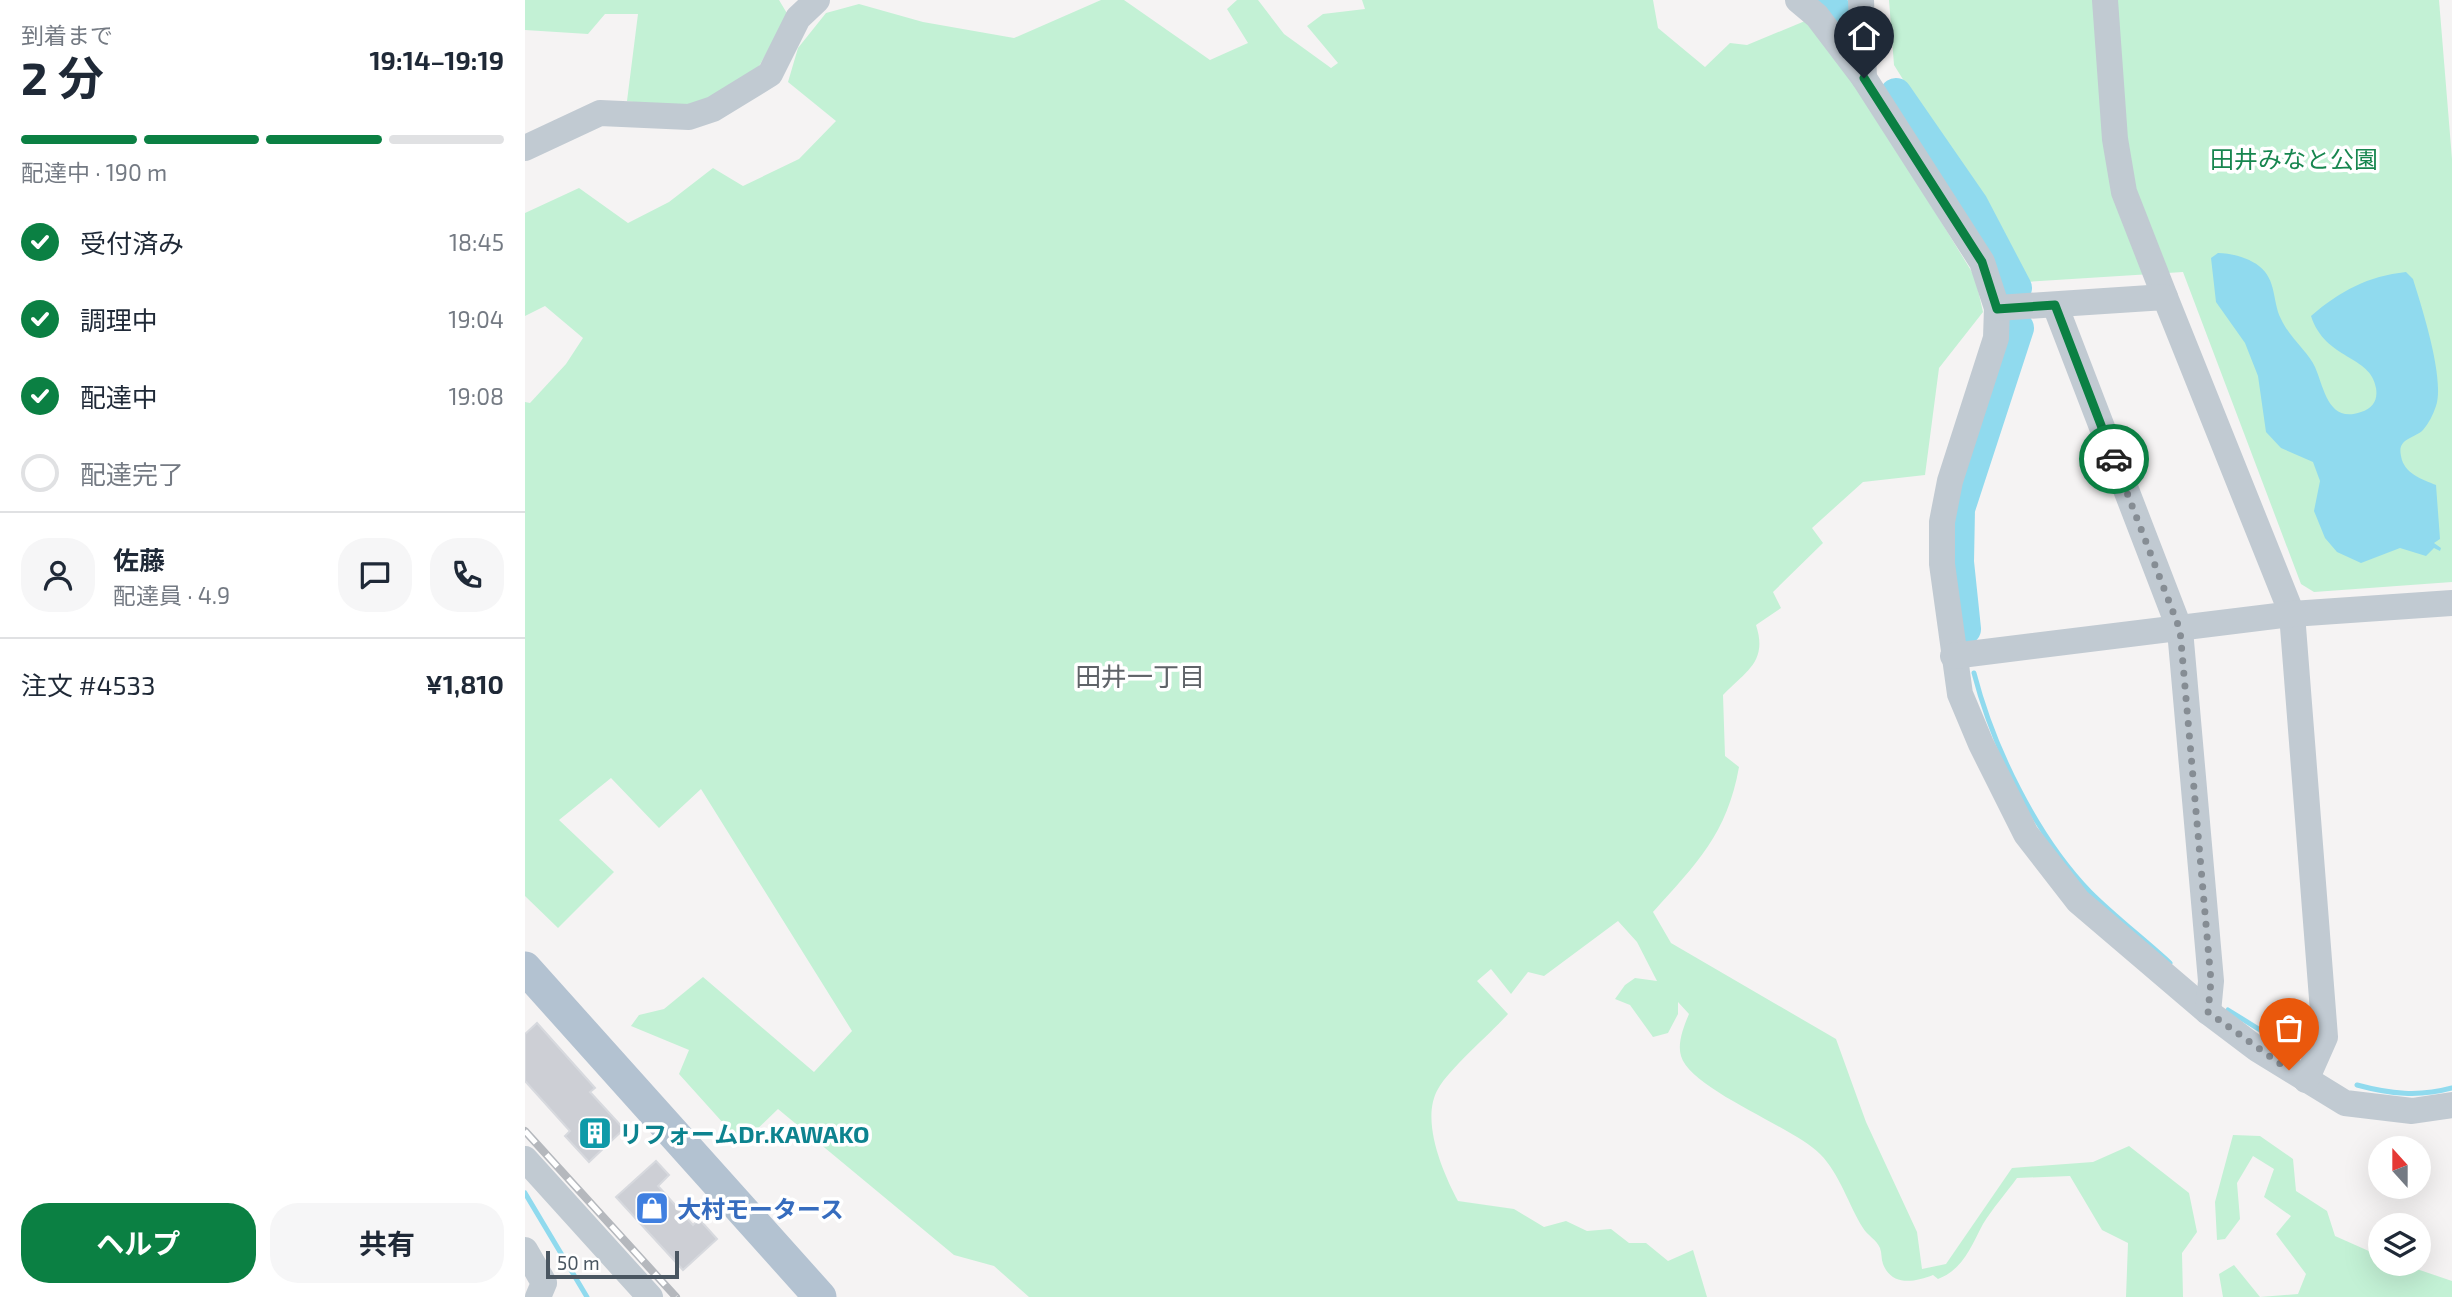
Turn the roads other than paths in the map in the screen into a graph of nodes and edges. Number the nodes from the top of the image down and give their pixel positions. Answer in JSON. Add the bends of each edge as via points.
{"nodes":[{"id":1,"x":817,"y":0,"type":"edge"},
{"id":2,"x":1798,"y":0,"type":"edge"},
{"id":3,"x":1861,"y":0,"type":"edge"},
{"id":4,"x":2105,"y":0,"type":"edge"},
{"id":5,"x":1864,"y":78,"type":"junction"},
{"id":6,"x":525,"y":148,"type":"edge"},
{"id":7,"x":2165,"y":298,"type":"junction"},
{"id":8,"x":2055,"y":305,"type":"junction"},
{"id":9,"x":1997,"y":309,"type":"junction"},
{"id":10,"x":2452,"y":603,"type":"edge"},
{"id":11,"x":2292,"y":614,"type":"junction"},
{"id":12,"x":2180,"y":630,"type":"junction"},
{"id":13,"x":1953,"y":656,"type":"junction"},
{"id":14,"x":525,"y":968,"type":"edge"},
{"id":15,"x":2208,"y":1012,"type":"junction"},
{"id":16,"x":2306,"y":1080,"type":"junction"},
{"id":17,"x":2452,"y":1105,"type":"edge"},
{"id":18,"x":525,"y":1159,"type":"edge"},
{"id":19,"x":525,"y":1250,"type":"edge"},
{"id":20,"x":538,"y":1297,"type":"edge"},
{"id":21,"x":650,"y":1297,"type":"edge"},
{"id":22,"x":820,"y":1297,"type":"edge"}],
"edges":[{"from":1,"to":6,"type":"street","via":[[798,18],[770,74],[713,109],[689,117],[600,113]]},
{"from":2,"to":5,"type":"street","via":[[1824,25]]},
{"from":3,"to":5,"type":"street"},
{"from":4,"to":7,"type":"street","via":[[2115,139],[2124,192]]},
{"from":5,"to":9,"type":"street","via":[[1982,262]]},
{"from":7,"to":8,"type":"street"},
{"from":7,"to":11,"type":"street"},
{"from":8,"to":9,"type":"street"},
{"from":8,"to":12,"type":"street"},
{"from":9,"to":13,"type":"street","via":[[1996,338],[1950,481],[1942,522]]},
{"from":10,"to":11,"type":"street"},
{"from":11,"to":12,"type":"street"},
{"from":11,"to":16,"type":"street","via":[[2325,1037]]},
{"from":12,"to":13,"type":"street"},
{"from":12,"to":15,"type":"street","via":[[2211,981]]},
{"from":13,"to":15,"type":"street","via":[[1960,694],[1981,744],[2026,834],[2049,868],[2078,901]]},
{"from":14,"to":22,"type":"main road"},
{"from":15,"to":16,"type":"street"},
{"from":16,"to":17,"type":"street","via":[[2345,1103],[2375,1109],[2412,1111]]},
{"from":18,"to":21,"type":"street"},
{"from":19,"to":20,"type":"street","via":[[544,1283]]}]}
